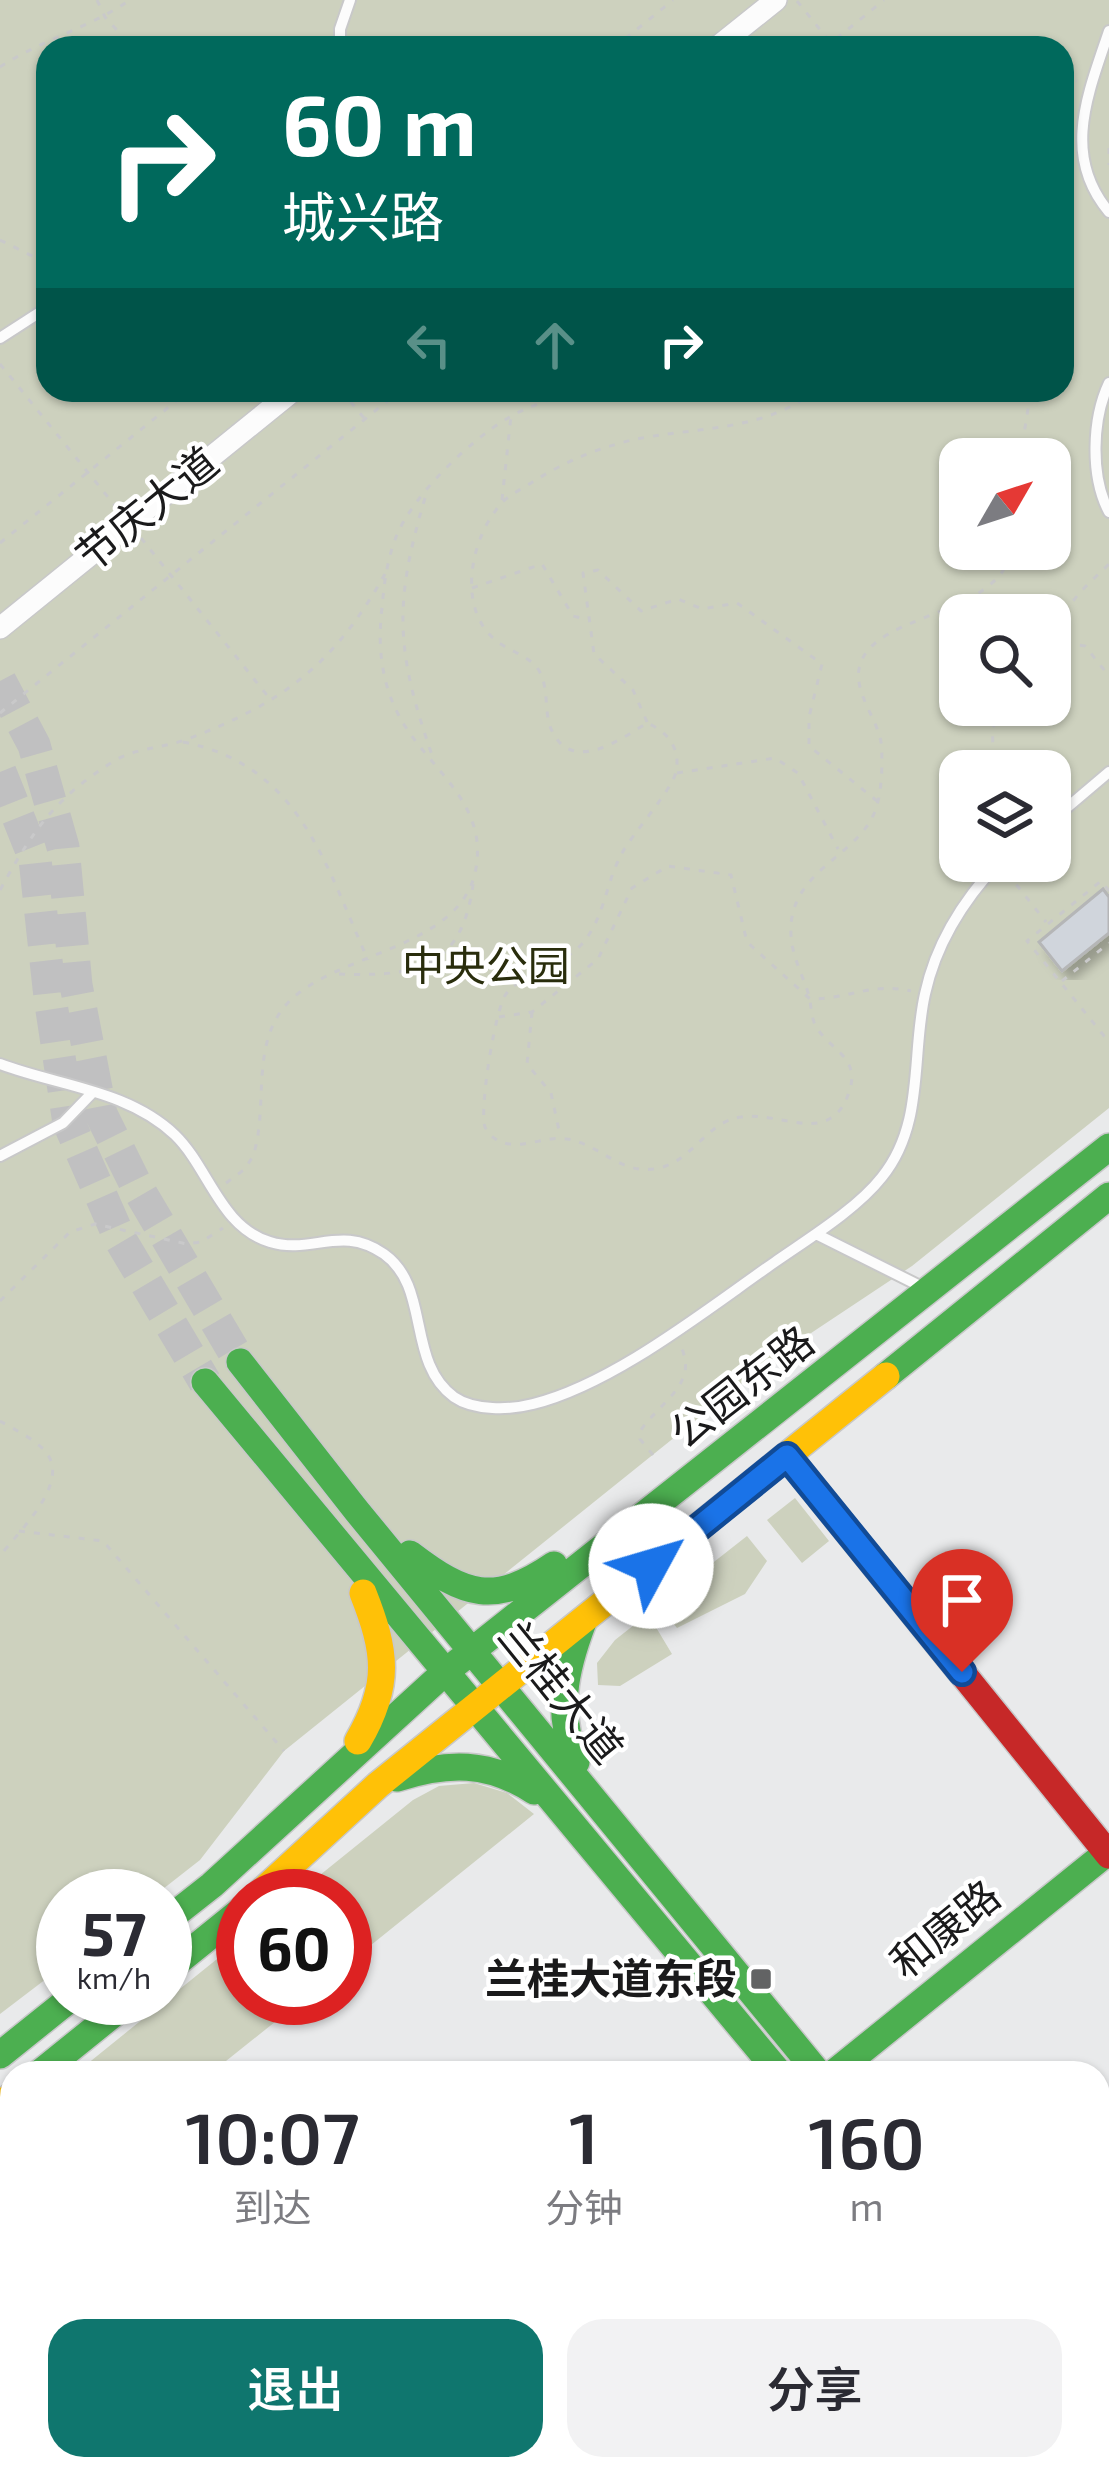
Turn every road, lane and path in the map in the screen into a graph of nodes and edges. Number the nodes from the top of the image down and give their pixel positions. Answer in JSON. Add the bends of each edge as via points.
{"nodes":[{"id":1,"x":98,"y":0,"type":"edge"},
{"id":2,"x":130,"y":0,"type":"edge"},
{"id":3,"x":350,"y":0,"type":"edge"},
{"id":4,"x":673,"y":0,"type":"edge"},
{"id":5,"x":776,"y":0,"type":"edge"},
{"id":6,"x":796,"y":0,"type":"edge"},
{"id":7,"x":884,"y":0,"type":"edge"},
{"id":8,"x":105,"y":17,"type":"junction"},
{"id":9,"x":1109,"y":31,"type":"edge"},
{"id":10,"x":59,"y":36,"type":"edge"},
{"id":11,"x":122,"y":36,"type":"edge"},
{"id":12,"x":340,"y":36,"type":"edge"},
{"id":13,"x":629,"y":36,"type":"edge"},
{"id":14,"x":731,"y":36,"type":"edge"},
{"id":15,"x":825,"y":36,"type":"edge"},
{"id":16,"x":844,"y":36,"type":"edge"},
{"id":17,"x":36,"y":48,"type":"edge"},
{"id":18,"x":0,"y":67,"type":"edge"},
{"id":19,"x":1109,"y":148,"type":"edge"},
{"id":20,"x":1109,"y":165,"type":"edge"},
{"id":21,"x":1109,"y":212,"type":"edge"},
{"id":22,"x":0,"y":240,"type":"edge"},
{"id":23,"x":36,"y":258,"type":"edge"},
{"id":24,"x":36,"y":315,"type":"edge"},
{"id":25,"x":0,"y":338,"type":"edge"},
{"id":26,"x":1109,"y":383,"type":"edge"},
{"id":27,"x":175,"y":402,"type":"edge"},
{"id":28,"x":279,"y":402,"type":"edge"},
{"id":29,"x":351,"y":402,"type":"edge"},
{"id":30,"x":386,"y":402,"type":"edge"},
{"id":31,"x":545,"y":402,"type":"edge"},
{"id":32,"x":799,"y":402,"type":"edge"},
{"id":33,"x":1029,"y":402,"type":"edge"},
{"id":34,"x":511,"y":416,"type":"junction"},
{"id":35,"x":365,"y":419,"type":"junction"},
{"id":36,"x":1023,"y":438,"type":"edge"},
{"id":37,"x":426,"y":494,"type":"junction"},
{"id":38,"x":502,"y":502,"type":"junction"},
{"id":39,"x":1109,"y":512,"type":"edge"},
{"id":40,"x":0,"y":543,"type":"edge"},
{"id":41,"x":1109,"y":564,"type":"edge"},
{"id":42,"x":1001,"y":570,"type":"edge"},
{"id":43,"x":386,"y":572,"type":"junction"},
{"id":44,"x":471,"y":589,"type":"junction"},
{"id":45,"x":1071,"y":603,"type":"edge"},
{"id":46,"x":587,"y":619,"type":"junction"},
{"id":47,"x":0,"y":628,"type":"edge"},
{"id":48,"x":1071,"y":644,"type":"edge"},
{"id":49,"x":1109,"y":676,"type":"edge"},
{"id":50,"x":0,"y":713,"type":"edge"},
{"id":51,"x":647,"y":723,"type":"junction"},
{"id":52,"x":181,"y":741,"type":"junction"},
{"id":53,"x":433,"y":759,"type":"junction"},
{"id":54,"x":1109,"y":772,"type":"edge"},
{"id":55,"x":676,"y":773,"type":"junction"},
{"id":56,"x":878,"y":802,"type":"junction"},
{"id":57,"x":1071,"y":804,"type":"edge"},
{"id":58,"x":839,"y":850,"type":"junction"},
{"id":59,"x":475,"y":875,"type":"junction"},
{"id":60,"x":983,"y":882,"type":"edge"},
{"id":61,"x":1015,"y":882,"type":"edge"},
{"id":62,"x":0,"y":890,"type":"edge"},
{"id":63,"x":1109,"y":891,"type":"edge"},
{"id":64,"x":1048,"y":924,"type":"junction"},
{"id":65,"x":1109,"y":943,"type":"edge"},
{"id":66,"x":368,"y":960,"type":"junction"},
{"id":67,"x":335,"y":974,"type":"junction"},
{"id":68,"x":1060,"y":982,"type":"junction"},
{"id":69,"x":925,"y":994,"type":"junction"},
{"id":70,"x":810,"y":999,"type":"junction"},
{"id":71,"x":532,"y":1012,"type":"junction"},
{"id":72,"x":496,"y":1017,"type":"junction"},
{"id":73,"x":1109,"y":1042,"type":"edge"},
{"id":74,"x":0,"y":1064,"type":"edge"},
{"id":75,"x":93,"y":1091,"type":"junction"},
{"id":76,"x":561,"y":1137,"type":"junction"},
{"id":77,"x":1109,"y":1147,"type":"edge"},
{"id":78,"x":0,"y":1156,"type":"edge"},
{"id":79,"x":214,"y":1191,"type":"junction"},
{"id":80,"x":1109,"y":1196,"type":"edge"},
{"id":81,"x":235,"y":1221,"type":"junction"},
{"id":82,"x":816,"y":1234,"type":"junction"},
{"id":83,"x":931,"y":1292,"type":"junction"},
{"id":84,"x":0,"y":1301,"type":"edge"},
{"id":85,"x":674,"y":1333,"type":"junction"},
{"id":86,"x":240,"y":1362,"type":"tunnel mouth"},
{"id":87,"x":206,"y":1382,"type":"tunnel mouth"},
{"id":88,"x":0,"y":1420,"type":"edge"},
{"id":89,"x":653,"y":1455,"type":"dead end"},
{"id":90,"x":787,"y":1456,"type":"junction"},
{"id":91,"x":673,"y":1494,"type":"junction"},
{"id":92,"x":356,"y":1510,"type":"junction"},
{"id":93,"x":19,"y":1531,"type":"junction"},
{"id":94,"x":0,"y":1556,"type":"edge"},
{"id":95,"x":349,"y":1558,"type":"junction"},
{"id":96,"x":584,"y":1621,"type":"junction"},
{"id":97,"x":474,"y":1650,"type":"junction"},
{"id":98,"x":444,"y":1673,"type":"junction"},
{"id":99,"x":503,"y":1686,"type":"junction"},
{"id":100,"x":473,"y":1709,"type":"junction"},
{"id":101,"x":284,"y":1751,"type":"dead end"},
{"id":102,"x":338,"y":1772,"type":"junction"},
{"id":103,"x":378,"y":1785,"type":"junction"},
{"id":104,"x":592,"y":1796,"type":"junction"},
{"id":105,"x":565,"y":1813,"type":"junction"},
{"id":106,"x":1108,"y":1853,"type":"edge"},
{"id":107,"x":286,"y":1869,"type":"edge"},
{"id":108,"x":192,"y":1901,"type":"edge"},
{"id":109,"x":216,"y":1931,"type":"edge"},
{"id":110,"x":192,"y":1950,"type":"edge"},
{"id":111,"x":37,"y":2025,"type":"edge"},
{"id":112,"x":100,"y":2025,"type":"edge"},
{"id":113,"x":0,"y":2055,"type":"edge"},
{"id":114,"x":55,"y":2061,"type":"edge"},
{"id":115,"x":769,"y":2061,"type":"edge"},
{"id":116,"x":808,"y":2061,"type":"edge"},
{"id":117,"x":849,"y":2061,"type":"edge"}],
"edges":[{"from":1,"to":8,"type":"path"},
{"from":2,"to":8,"type":"path"},
{"from":3,"to":12,"type":"lane"},
{"from":4,"to":13,"type":"path"},
{"from":5,"to":14,"type":"street"},
{"from":6,"to":15,"type":"path"},
{"from":7,"to":16,"type":"path"},
{"from":8,"to":10,"type":"path"},
{"from":8,"to":11,"type":"path"},
{"from":9,"to":21,"type":"lane","via":[[1082,146],[1087,181]]},
{"from":17,"to":18,"type":"path"},
{"from":19,"to":20,"type":"path"},
{"from":22,"to":23,"type":"path"},
{"from":24,"to":25,"type":"lane"},
{"from":26,"to":39,"type":"lane","via":[[1096,450]]},
{"from":27,"to":40,"type":"path"},
{"from":28,"to":47,"type":"street","name":"节庆大道"},
{"from":29,"to":35,"type":"path"},
{"from":30,"to":35,"type":"path"},
{"from":31,"to":34,"type":"path"},
{"from":32,"to":38,"type":"path","via":[[766,417],[630,441],[565,462]]},
{"from":33,"to":36,"type":"path"},
{"from":34,"to":37,"type":"path","via":[[465,450]]},
{"from":34,"to":38,"type":"path"},
{"from":35,"to":50,"type":"path"},
{"from":37,"to":43,"type":"path","via":[[397,534]]},
{"from":37,"to":53,"type":"path","via":[[400,618]]},
{"from":38,"to":44,"type":"path","via":[[476,553]]},
{"from":41,"to":45,"type":"path"},
{"from":42,"to":56,"type":"path","via":[[976,596],[894,632],[860,664],[881,745]]},
{"from":43,"to":52,"type":"path","via":[[324,661],[272,702]]},
{"from":43,"to":53,"type":"path","via":[[384,676],[405,726]]},
{"from":44,"to":46,"type":"path","via":[[542,564],[573,616]]},
{"from":44,"to":51,"type":"path","via":[[491,636],[542,675],[561,742],[604,749]]},
{"from":46,"to":51,"type":"path","via":[[594,654],[632,690]]},
{"from":46,"to":56,"type":"path","via":[[583,573],[598,570],[641,611],[678,599],[702,609],[737,603],[822,664],[808,746]]},
{"from":48,"to":49,"type":"path","via":[[1084,646]]},
{"from":51,"to":55,"type":"path","via":[[673,742]]},
{"from":52,"to":62,"type":"path","via":[[116,760],[45,815]]},
{"from":52,"to":66,"type":"path","via":[[232,756],[297,810]]},
{"from":53,"to":59,"type":"path","via":[[472,815]]},
{"from":54,"to":57,"type":"lane"},
{"from":55,"to":58,"type":"path","via":[[775,758],[798,773]]},
{"from":55,"to":72,"type":"path","via":[[619,859],[602,913],[581,944],[506,994]]},
{"from":56,"to":58,"type":"path","via":[[862,836]]},
{"from":58,"to":70,"type":"path","via":[[793,909],[794,954]]},
{"from":59,"to":66,"type":"path","via":[[442,920]]},
{"from":59,"to":67,"type":"path","via":[[463,928],[437,958],[401,974]]},
{"from":60,"to":69,"type":"lane","via":[[958,914]]},
{"from":61,"to":64,"type":"path"},
{"from":63,"to":64,"type":"path","via":[[1101,881]]},
{"from":64,"to":68,"type":"path","via":[[1027,941]]},
{"from":65,"to":68,"type":"path"},
{"from":66,"to":67,"type":"path"},
{"from":67,"to":79,"type":"path","via":[[301,991],[273,1024],[254,1156]]},
{"from":68,"to":73,"type":"path"},
{"from":69,"to":70,"type":"path","via":[[884,985]]},
{"from":69,"to":82,"type":"lane","via":[[914,1101],[896,1155],[881,1180]]},
{"from":70,"to":71,"type":"path","via":[[747,942],[731,875],[668,866],[632,888],[598,959]]},
{"from":70,"to":76,"type":"path","via":[[813,1021],[852,1071],[850,1092],[822,1122],[741,1117],[718,1124],[687,1156],[657,1169],[631,1168]]},
{"from":71,"to":72,"type":"path"},
{"from":71,"to":76,"type":"path","via":[[527,1064],[550,1093]]},
{"from":72,"to":76,"type":"path","via":[[483,1124],[510,1145]]},
{"from":74,"to":75,"type":"lane"},
{"from":75,"to":78,"type":"lane","via":[[76,1114]]},
{"from":75,"to":79,"type":"lane","via":[[134,1106],[176,1136]]},
{"from":77,"to":83,"type":"main road","name":"公园东路"},
{"from":79,"to":81,"type":"lane"},
{"from":80,"to":90,"type":"main road","name":"公园东路"},
{"from":81,"to":84,"type":"path","via":[[188,1244],[95,1224],[70,1232]]},
{"from":81,"to":85,"type":"lane","via":[[270,1242],[339,1237],[392,1260],[408,1286],[429,1369],[455,1398],[488,1408],[532,1405],[589,1383]]},
{"from":82,"to":83,"type":"lane"},
{"from":82,"to":85,"type":"lane"},
{"from":83,"to":91,"type":"main road","name":"公园东路"},
{"from":85,"to":89,"type":"path","via":[[688,1368],[641,1430]]},
{"from":86,"to":92,"type":"main road","name":"兰桂大道"},
{"from":87,"to":95,"type":"main road","name":"兰桂大道"},
{"from":88,"to":93,"type":"path","via":[[46,1451],[54,1467],[49,1490]]},
{"from":90,"to":96,"type":"main road","name":"公园东路"},
{"from":90,"to":106,"type":"main road"},
{"from":91,"to":92,"type":"main road","via":[[625,1512],[527,1586],[476,1595],[436,1575]]},
{"from":91,"to":97,"type":"main road","name":"公园东路"},
{"from":92,"to":97,"type":"main road","name":"兰桂大道"},
{"from":93,"to":94,"type":"path"},
{"from":93,"to":101,"type":"path","via":[[103,1541]]},
{"from":95,"to":98,"type":"main road","name":"兰桂大道"},
{"from":95,"to":102,"type":"main road","via":[[381,1636],[386,1677]]},
{"from":96,"to":99,"type":"main road","name":"公园东路"},
{"from":96,"to":104,"type":"main road","via":[[560,1692],[562,1732]]},
{"from":97,"to":98,"type":"main road","name":"公园东路"},
{"from":97,"to":99,"type":"main road","name":"兰桂大道"},
{"from":98,"to":100,"type":"main road","name":"兰桂大道"},
{"from":98,"to":102,"type":"main road","name":"公园东路"},
{"from":99,"to":100,"type":"main road","name":"公园东路"},
{"from":99,"to":104,"type":"main road","name":"兰桂大道"},
{"from":100,"to":103,"type":"main road","name":"公园东路"},
{"from":100,"to":105,"type":"main road","name":"兰桂大道"},
{"from":102,"to":108,"type":"main road","name":"公园东路"},
{"from":103,"to":105,"type":"main road","via":[[433,1766],[477,1764],[513,1776]]},
{"from":103,"to":107,"type":"main road","name":"公园东路"},
{"from":104,"to":116,"type":"main road","name":"兰桂大道"},
{"from":105,"to":115,"type":"main road","name":"兰桂大道"},
{"from":106,"to":117,"type":"main road","name":"和康路"},
{"from":109,"to":110,"type":"main road"},
{"from":111,"to":113,"type":"main road"},
{"from":112,"to":114,"type":"main road"}]}
